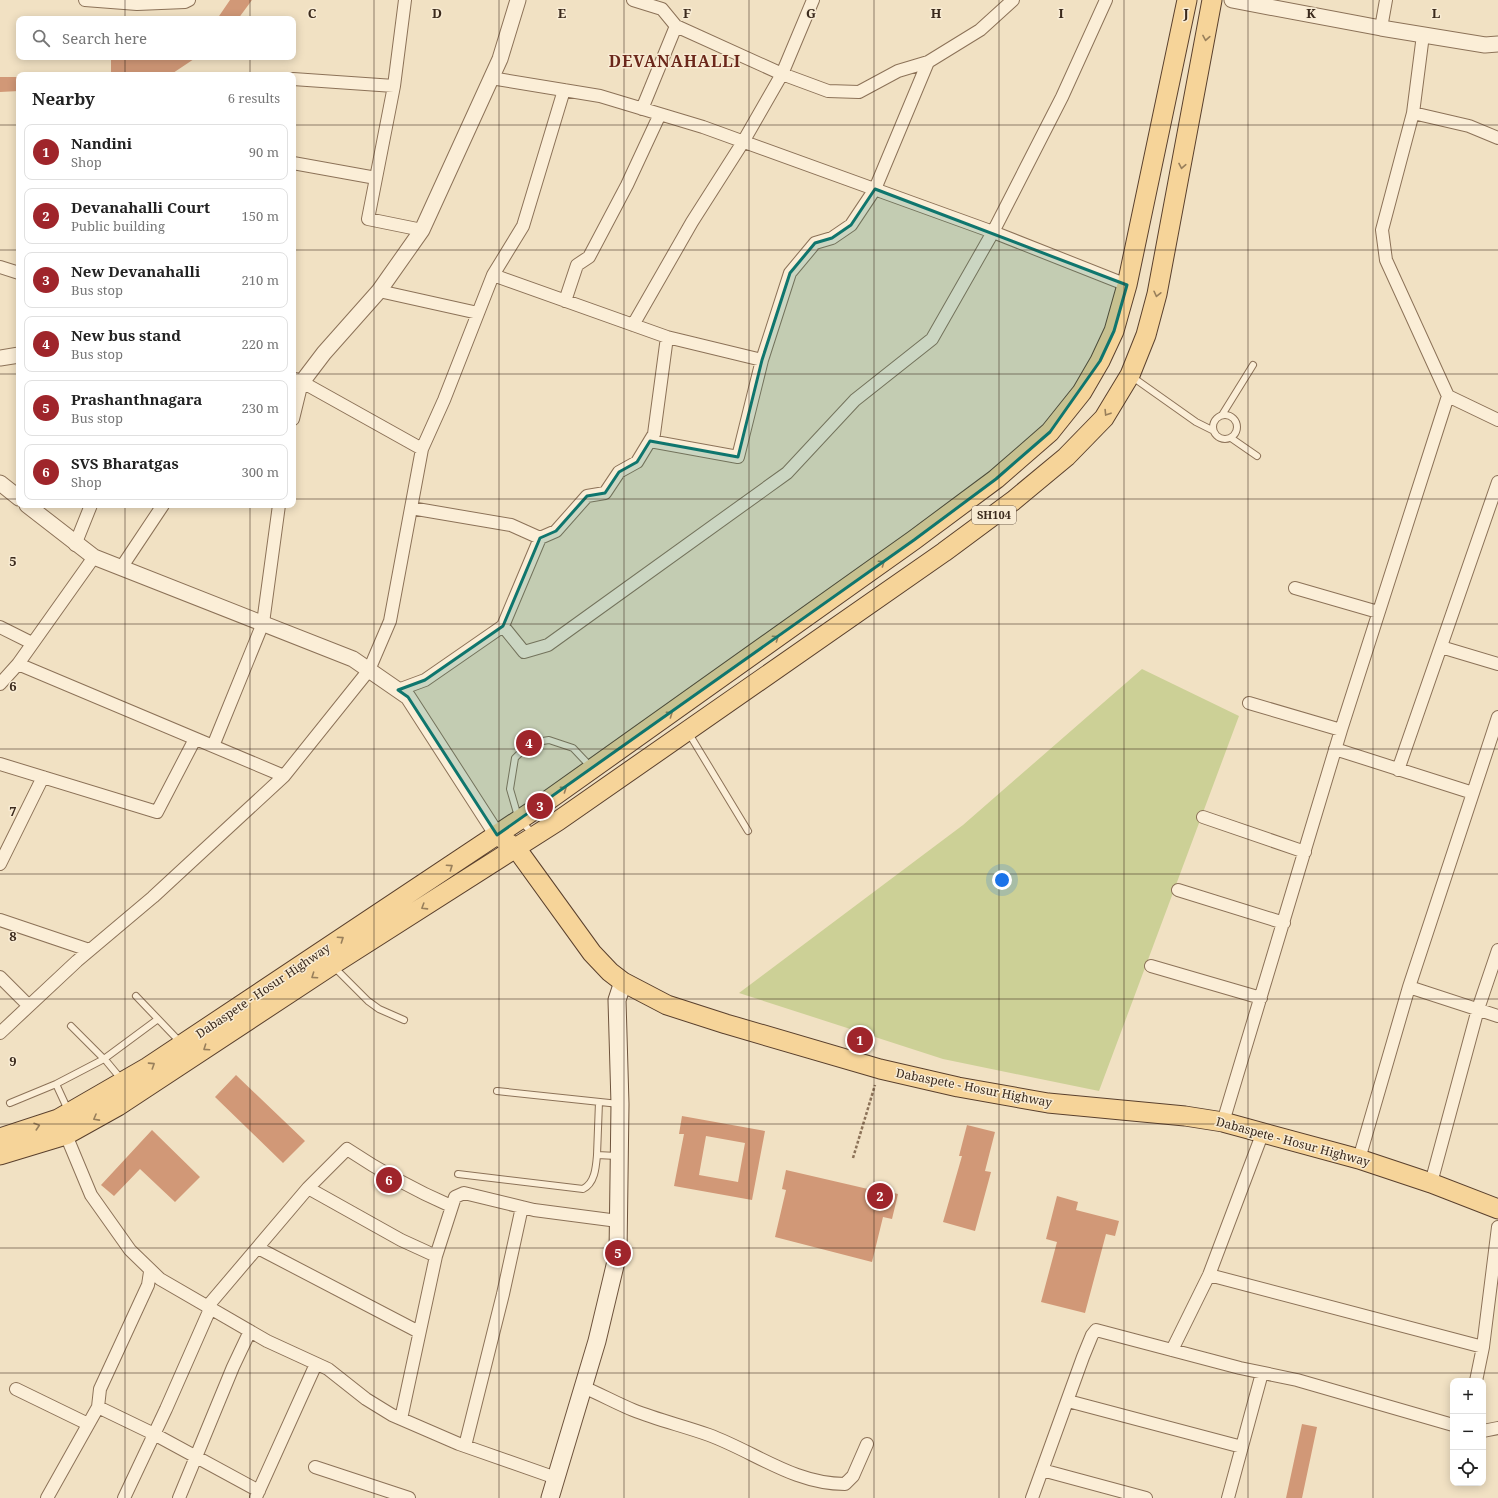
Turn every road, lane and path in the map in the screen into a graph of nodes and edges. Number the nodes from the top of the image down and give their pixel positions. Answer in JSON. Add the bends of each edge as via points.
{"nodes":[{"id":1,"x":84,"y":0,"type":"edge"},
{"id":2,"x":189,"y":0,"type":"edge"},
{"id":3,"x":405,"y":0,"type":"edge"},
{"id":4,"x":518,"y":0,"type":"edge"},
{"id":5,"x":633,"y":0,"type":"edge"},
{"id":6,"x":813,"y":0,"type":"edge"},
{"id":7,"x":1013,"y":0,"type":"edge"},
{"id":8,"x":1106,"y":0,"type":"edge"},
{"id":9,"x":1187,"y":0,"type":"edge"},
{"id":10,"x":1212,"y":0,"type":"edge"},
{"id":11,"x":1232,"y":0,"type":"edge"},
{"id":12,"x":1386,"y":0,"type":"edge"},
{"id":13,"x":137,"y":2,"type":"edge"},
{"id":14,"x":676,"y":26,"type":"junction"},
{"id":15,"x":1381,"y":28,"type":"junction"},
{"id":16,"x":1423,"y":35,"type":"junction"},
{"id":17,"x":1498,"y":44,"type":"edge"},
{"id":18,"x":928,"y":62,"type":"junction"},
{"id":19,"x":782,"y":74,"type":"junction"},
{"id":20,"x":491,"y":78,"type":"junction"},
{"id":21,"x":296,"y":79,"type":"edge"},
{"id":22,"x":394,"y":86,"type":"junction"},
{"id":23,"x":564,"y":90,"type":"junction"},
{"id":24,"x":642,"y":109,"type":"junction"},
{"id":25,"x":1413,"y":113,"type":"junction"},
{"id":26,"x":660,"y":114,"type":"junction"},
{"id":27,"x":1498,"y":138,"type":"edge"},
{"id":28,"x":743,"y":142,"type":"junction"},
{"id":29,"x":296,"y":164,"type":"edge"},
{"id":30,"x":376,"y":178,"type":"junction"},
{"id":31,"x":875,"y":189,"type":"junction"},
{"id":32,"x":422,"y":230,"type":"junction"},
{"id":33,"x":993,"y":232,"type":"junction"},
{"id":34,"x":0,"y":267,"type":"edge"},
{"id":35,"x":16,"y":272,"type":"edge"},
{"id":36,"x":493,"y":275,"type":"junction"},
{"id":37,"x":1127,"y":285,"type":"junction"},
{"id":38,"x":379,"y":291,"type":"junction"},
{"id":39,"x":565,"y":301,"type":"junction"},
{"id":40,"x":478,"y":313,"type":"junction"},
{"id":41,"x":633,"y":325,"type":"junction"},
{"id":42,"x":667,"y":337,"type":"junction"},
{"id":43,"x":16,"y":355,"type":"edge"},
{"id":44,"x":0,"y":358,"type":"edge"},
{"id":45,"x":762,"y":360,"type":"junction"},
{"id":46,"x":1253,"y":365,"type":"dead end"},
{"id":47,"x":1130,"y":375,"type":"junction"},
{"id":48,"x":297,"y":381,"type":"edge"},
{"id":49,"x":1448,"y":396,"type":"junction"},
{"id":50,"x":1222,"y":415,"type":"junction"},
{"id":51,"x":1498,"y":420,"type":"edge"},
{"id":52,"x":1212,"y":430,"type":"junction"},
{"id":53,"x":1231,"y":438,"type":"junction"},
{"id":54,"x":650,"y":441,"type":"junction"},
{"id":55,"x":422,"y":449,"type":"junction"},
{"id":56,"x":1257,"y":456,"type":"dead end"},
{"id":57,"x":1498,"y":482,"type":"edge"},
{"id":58,"x":0,"y":483,"type":"edge"},
{"id":59,"x":16,"y":496,"type":"edge"},
{"id":60,"x":31,"y":508,"type":"edge"},
{"id":61,"x":90,"y":508,"type":"edge"},
{"id":62,"x":161,"y":508,"type":"edge"},
{"id":63,"x":279,"y":508,"type":"edge"},
{"id":64,"x":411,"y":508,"type":"junction"},
{"id":65,"x":540,"y":538,"type":"junction"},
{"id":66,"x":75,"y":545,"type":"junction"},
{"id":67,"x":94,"y":557,"type":"junction"},
{"id":68,"x":121,"y":568,"type":"junction"},
{"id":69,"x":1295,"y":588,"type":"dead end"},
{"id":70,"x":1378,"y":612,"type":"junction"},
{"id":71,"x":263,"y":623,"type":"junction"},
{"id":72,"x":503,"y":626,"type":"junction"},
{"id":73,"x":0,"y":627,"type":"edge"},
{"id":74,"x":32,"y":643,"type":"junction"},
{"id":75,"x":1441,"y":647,"type":"junction"},
{"id":76,"x":18,"y":664,"type":"junction"},
{"id":77,"x":1498,"y":664,"type":"edge"},
{"id":78,"x":369,"y":670,"type":"junction"},
{"id":79,"x":0,"y":684,"type":"edge"},
{"id":80,"x":398,"y":690,"type":"junction"},
{"id":81,"x":1249,"y":703,"type":"dead end"},
{"id":82,"x":1498,"y":717,"type":"edge"},
{"id":83,"x":1341,"y":730,"type":"junction"},
{"id":84,"x":687,"y":731,"type":"junction"},
{"id":85,"x":195,"y":739,"type":"junction"},
{"id":86,"x":213,"y":746,"type":"junction"},
{"id":87,"x":1336,"y":749,"type":"junction"},
{"id":88,"x":0,"y":764,"type":"edge"},
{"id":89,"x":592,"y":769,"type":"junction"},
{"id":90,"x":1398,"y":770,"type":"junction"},
{"id":91,"x":284,"y":776,"type":"junction"},
{"id":92,"x":43,"y":777,"type":"junction"},
{"id":93,"x":1473,"y":793,"type":"junction"},
{"id":94,"x":1203,"y":817,"type":"dead end"},
{"id":95,"x":519,"y":820,"type":"junction"},
{"id":96,"x":748,"y":831,"type":"dead end"},
{"id":97,"x":498,"y":835,"type":"junction"},
{"id":98,"x":536,"y":835,"type":"junction"},
{"id":99,"x":516,"y":848,"type":"junction"},
{"id":100,"x":1305,"y":852,"type":"junction"},
{"id":101,"x":0,"y":864,"type":"edge"},
{"id":102,"x":1178,"y":890,"type":"dead end"},
{"id":103,"x":0,"y":920,"type":"edge"},
{"id":104,"x":1284,"y":924,"type":"junction"},
{"id":105,"x":89,"y":950,"type":"junction"},
{"id":106,"x":1498,"y":950,"type":"edge"},
{"id":107,"x":332,"y":965,"type":"junction"},
{"id":108,"x":1151,"y":966,"type":"dead end"},
{"id":109,"x":0,"y":977,"type":"edge"},
{"id":110,"x":623,"y":982,"type":"junction"},
{"id":111,"x":1409,"y":987,"type":"junction"},
{"id":112,"x":136,"y":996,"type":"dead end"},
{"id":113,"x":1261,"y":998,"type":"junction"},
{"id":114,"x":28,"y":1005,"type":"junction"},
{"id":115,"x":1478,"y":1009,"type":"junction"},
{"id":116,"x":1498,"y":1016,"type":"edge"},
{"id":117,"x":158,"y":1019,"type":"junction"},
{"id":118,"x":404,"y":1020,"type":"dead end"},
{"id":119,"x":71,"y":1026,"type":"dead end"},
{"id":120,"x":0,"y":1033,"type":"edge"},
{"id":121,"x":182,"y":1045,"type":"junction"},
{"id":122,"x":104,"y":1059,"type":"junction"},
{"id":123,"x":880,"y":1069,"type":"junction"},
{"id":124,"x":123,"y":1081,"type":"junction"},
{"id":125,"x":56,"y":1084,"type":"junction"},
{"id":126,"x":497,"y":1091,"type":"dead end"},
{"id":127,"x":599,"y":1102,"type":"junction"},
{"id":128,"x":10,"y":1103,"type":"dead end"},
{"id":129,"x":620,"y":1104,"type":"junction"},
{"id":130,"x":64,"y":1122,"type":"junction"},
{"id":131,"x":1224,"y":1122,"type":"junction"},
{"id":132,"x":1263,"y":1132,"type":"junction"},
{"id":133,"x":0,"y":1138,"type":"edge"},
{"id":134,"x":0,"y":1155,"type":"edge"},
{"id":135,"x":597,"y":1155,"type":"junction"},
{"id":136,"x":619,"y":1156,"type":"junction"},
{"id":137,"x":853,"y":1158,"type":"dead end"},
{"id":138,"x":1359,"y":1159,"type":"junction"},
{"id":139,"x":458,"y":1174,"type":"dead end"},
{"id":140,"x":1431,"y":1183,"type":"junction"},
{"id":141,"x":308,"y":1188,"type":"junction"},
{"id":142,"x":451,"y":1206,"type":"junction"},
{"id":143,"x":522,"y":1207,"type":"junction"},
{"id":144,"x":1498,"y":1209,"type":"edge"},
{"id":145,"x":618,"y":1221,"type":"junction"},
{"id":146,"x":1498,"y":1227,"type":"edge"},
{"id":147,"x":258,"y":1248,"type":"junction"},
{"id":148,"x":436,"y":1256,"type":"junction"},
{"id":149,"x":150,"y":1272,"type":"junction"},
{"id":150,"x":1209,"y":1275,"type":"junction"},
{"id":151,"x":208,"y":1308,"type":"junction"},
{"id":152,"x":250,"y":1332,"type":"junction"},
{"id":153,"x":419,"y":1332,"type":"junction"},
{"id":154,"x":1483,"y":1347,"type":"junction"},
{"id":155,"x":1172,"y":1350,"type":"junction"},
{"id":156,"x":316,"y":1364,"type":"junction"},
{"id":157,"x":1262,"y":1373,"type":"junction"},
{"id":158,"x":1477,"y":1378,"type":"edge"},
{"id":159,"x":584,"y":1387,"type":"junction"},
{"id":160,"x":16,"y":1389,"type":"dead end"},
{"id":161,"x":1068,"y":1401,"type":"junction"},
{"id":162,"x":98,"y":1407,"type":"junction"},
{"id":163,"x":401,"y":1419,"type":"junction"},
{"id":164,"x":88,"y":1424,"type":"junction"},
{"id":165,"x":1450,"y":1424,"type":"edge"},
{"id":166,"x":1498,"y":1428,"type":"edge"},
{"id":167,"x":1486,"y":1430,"type":"edge"},
{"id":168,"x":154,"y":1434,"type":"junction"},
{"id":169,"x":866,"y":1444,"type":"dead end"},
{"id":170,"x":465,"y":1446,"type":"junction"},
{"id":171,"x":1242,"y":1447,"type":"junction"},
{"id":172,"x":196,"y":1457,"type":"junction"},
{"id":173,"x":315,"y":1467,"type":"dead end"},
{"id":174,"x":1042,"y":1470,"type":"junction"},
{"id":175,"x":556,"y":1478,"type":"junction"},
{"id":176,"x":257,"y":1494,"type":"edge"},
{"id":177,"x":47,"y":1498,"type":"edge"},
{"id":178,"x":124,"y":1498,"type":"edge"},
{"id":179,"x":179,"y":1498,"type":"edge"},
{"id":180,"x":409,"y":1498,"type":"edge"},
{"id":181,"x":550,"y":1498,"type":"edge"},
{"id":182,"x":1032,"y":1498,"type":"edge"},
{"id":183,"x":1146,"y":1498,"type":"edge"},
{"id":184,"x":1228,"y":1498,"type":"edge"}],
"edges":[{"from":1,"to":13,"type":"street"},
{"from":2,"to":13,"type":"street"},
{"from":3,"to":22,"type":"street"},
{"from":4,"to":20,"type":"street","via":[[500,59]]},
{"from":5,"to":14,"type":"street","via":[[662,9]]},
{"from":6,"to":19,"type":"street"},
{"from":7,"to":18,"type":"street","via":[[980,30]]},
{"from":8,"to":33,"type":"street","via":[[1062,97]]},
{"from":9,"to":37,"type":"main road","number":"SH104"},
{"from":10,"to":47,"type":"main road","number":"SH104","one_way":true,"via":[[1157,294],[1146,335]]},
{"from":11,"to":15,"type":"street"},
{"from":12,"to":15,"type":"street"},
{"from":14,"to":19,"type":"street"},
{"from":14,"to":24,"type":"street"},
{"from":15,"to":16,"type":"street"},
{"from":16,"to":17,"type":"street"},
{"from":16,"to":25,"type":"street"},
{"from":18,"to":19,"type":"street","via":[[898,70],[859,92],[828,92]]},
{"from":18,"to":31,"type":"street"},
{"from":19,"to":28,"type":"street"},
{"from":20,"to":23,"type":"street"},
{"from":20,"to":32,"type":"street"},
{"from":21,"to":22,"type":"street"},
{"from":22,"to":30,"type":"street"},
{"from":23,"to":24,"type":"street","via":[[600,96]]},
{"from":23,"to":36,"type":"street","via":[[523,226]]},
{"from":24,"to":26,"type":"street"},
{"from":25,"to":27,"type":"street","via":[[1470,126]]},
{"from":25,"to":49,"type":"street","via":[[1382,230],[1386,260]]},
{"from":26,"to":28,"type":"street"},
{"from":26,"to":39,"type":"street","via":[[627,185],[589,257],[577,265]]},
{"from":28,"to":31,"type":"street"},
{"from":28,"to":41,"type":"street","via":[[692,222]]},
{"from":29,"to":30,"type":"street"},
{"from":30,"to":32,"type":"street","via":[[368,219]]},
{"from":31,"to":33,"type":"street"},
{"from":31,"to":45,"type":"street","via":[[851,225],[832,238],[815,243],[790,273]]},
{"from":32,"to":38,"type":"street"},
{"from":33,"to":37,"type":"street"},
{"from":33,"to":72,"type":"street","via":[[932,339],[855,400],[787,472],[548,645],[524,652]]},
{"from":34,"to":35,"type":"street"},
{"from":36,"to":39,"type":"street"},
{"from":36,"to":40,"type":"street"},
{"from":89,"to":37,"type":"main road","number":"SH104","one_way":true,"via":[[920,536],[996,479],[1050,432],[1082,392],[1100,362],[1114,331]]},
{"from":38,"to":40,"type":"street"},
{"from":38,"to":48,"type":"street"},
{"from":39,"to":41,"type":"street"},
{"from":40,"to":55,"type":"street"},
{"from":41,"to":42,"type":"street"},
{"from":42,"to":45,"type":"street"},
{"from":42,"to":54,"type":"street","via":[[654,434]]},
{"from":43,"to":44,"type":"street"},
{"from":45,"to":54,"type":"street","via":[[738,457]]},
{"from":46,"to":50,"type":"lane"},
{"from":47,"to":52,"type":"lane","via":[[1196,422]]},
{"from":47,"to":84,"type":"main road","number":"SH104","one_way":true,"via":[[1104,418],[1066,457],[1013,500],[944,552]]},
{"from":48,"to":55,"type":"street"},
{"from":49,"to":51,"type":"street"},
{"from":49,"to":70,"type":"street"},
{"from":50,"to":52,"type":"lane","via":[[1213,423]]},
{"from":50,"to":53,"type":"lane","via":[[1230,416],[1237,425],[1236,432]]},
{"from":52,"to":53,"type":"lane","via":[[1220,439]]},
{"from":53,"to":56,"type":"lane"},
{"from":54,"to":65,"type":"street","via":[[637,462],[619,472],[606,494],[587,496],[556,531]]},
{"from":55,"to":64,"type":"street"},
{"from":57,"to":75,"type":"street"},
{"from":58,"to":59,"type":"street"},
{"from":60,"to":66,"type":"street"},
{"from":61,"to":66,"type":"street"},
{"from":62,"to":68,"type":"street"},
{"from":63,"to":71,"type":"street"},
{"from":64,"to":65,"type":"street","via":[[511,525]]},
{"from":64,"to":78,"type":"street","via":[[390,621]]},
{"from":65,"to":72,"type":"street"},
{"from":66,"to":67,"type":"street"},
{"from":67,"to":68,"type":"street"},
{"from":67,"to":74,"type":"street"},
{"from":68,"to":71,"type":"street"},
{"from":69,"to":70,"type":"street"},
{"from":70,"to":83,"type":"street"},
{"from":71,"to":78,"type":"street","via":[[353,659]]},
{"from":71,"to":86,"type":"street"},
{"from":72,"to":80,"type":"street","via":[[425,680]]},
{"from":73,"to":74,"type":"street"},
{"from":74,"to":76,"type":"street"},
{"from":75,"to":77,"type":"street"},
{"from":75,"to":90,"type":"street"},
{"from":76,"to":79,"type":"street"},
{"from":76,"to":85,"type":"street"},
{"from":78,"to":80,"type":"street"},
{"from":78,"to":91,"type":"street"},
{"from":80,"to":97,"type":"street","via":[[408,697]]},
{"from":81,"to":83,"type":"street"},
{"from":82,"to":93,"type":"street"},
{"from":83,"to":87,"type":"street"},
{"from":84,"to":96,"type":"lane"},
{"from":84,"to":98,"type":"main road","number":"SH104"},
{"from":85,"to":86,"type":"street"},
{"from":85,"to":92,"type":"street","via":[[157,812]]},
{"from":86,"to":91,"type":"street"},
{"from":87,"to":90,"type":"street"},
{"from":87,"to":100,"type":"street"},
{"from":88,"to":92,"type":"street"},
{"from":95,"to":89,"type":"main road","number":"SH104","one_way":true},
{"from":89,"to":95,"type":"lane","via":[[573,748],[549,740],[530,743],[515,758],[510,790]]},
{"from":90,"to":93,"type":"street"},
{"from":91,"to":105,"type":"street","via":[[153,897]]},
{"from":92,"to":101,"type":"street"},
{"from":93,"to":111,"type":"street"},
{"from":94,"to":100,"type":"street"},
{"from":95,"to":97,"type":"main road","number":"SH104"},
{"from":95,"to":98,"type":"lane"},
{"from":97,"to":99,"type":"main road","name":"Dabaspete - Hosur Highway"},
{"from":121,"to":97,"type":"main road","name":"Dabaspete - Hosur Highway","one_way":true},
{"from":98,"to":99,"type":"main road","number":"SH104"},
{"from":99,"to":107,"type":"main road","name":"Dabaspete - Hosur Highway","one_way":true},
{"from":99,"to":110,"type":"main road","name":"Dabaspete - Hosur Highway","via":[[592,954]]},
{"from":100,"to":104,"type":"street"},
{"from":102,"to":104,"type":"street"},
{"from":103,"to":105,"type":"street"},
{"from":104,"to":113,"type":"street"},
{"from":105,"to":114,"type":"street"},
{"from":106,"to":115,"type":"street"},
{"from":107,"to":118,"type":"lane","via":[[368,1001]]},
{"from":107,"to":130,"type":"main road","name":"Dabaspete - Hosur Highway","one_way":true,"via":[[118,1106]]},
{"from":108,"to":113,"type":"street"},
{"from":109,"to":114,"type":"street"},
{"from":110,"to":123,"type":"main road","name":"Dabaspete - Hosur Highway","via":[[675,1007]]},
{"from":110,"to":129,"type":"main road","via":[[617,1000]]},
{"from":111,"to":115,"type":"street"},
{"from":111,"to":138,"type":"street"},
{"from":112,"to":117,"type":"lane"},
{"from":113,"to":131,"type":"street"},
{"from":114,"to":120,"type":"street"},
{"from":115,"to":116,"type":"street"},
{"from":115,"to":140,"type":"street"},
{"from":117,"to":121,"type":"lane"},
{"from":117,"to":122,"type":"lane"},
{"from":119,"to":122,"type":"lane"},
{"from":124,"to":121,"type":"main road","name":"Dabaspete - Hosur Highway","one_way":true},
{"from":122,"to":124,"type":"lane"},
{"from":122,"to":125,"type":"lane"},
{"from":123,"to":131,"type":"main road","name":"Dabaspete - Hosur Highway","via":[[958,1087],[1048,1103]]},
{"from":123,"to":137,"type":"path"},
{"from":124,"to":130,"type":"main road","name":"Dabaspete - Hosur Highway"},
{"from":125,"to":128,"type":"lane"},
{"from":125,"to":130,"type":"lane"},
{"from":126,"to":127,"type":"lane"},
{"from":127,"to":129,"type":"lane"},
{"from":127,"to":135,"type":"lane"},
{"from":129,"to":136,"type":"main road"},
{"from":133,"to":130,"type":"main road","name":"Dabaspete - Hosur Highway","one_way":true},
{"from":130,"to":134,"type":"main road","name":"Dabaspete - Hosur Highway"},
{"from":130,"to":149,"type":"street","via":[[91,1196],[130,1250]]},
{"from":131,"to":132,"type":"main road","name":"Dabaspete - Hosur Highway"},
{"from":132,"to":138,"type":"main road","name":"Dabaspete - Hosur Highway"},
{"from":132,"to":150,"type":"street"},
{"from":135,"to":136,"type":"lane"},
{"from":135,"to":139,"type":"lane","via":[[592,1180],[583,1189]]},
{"from":136,"to":145,"type":"main road"},
{"from":138,"to":140,"type":"main road","name":"Dabaspete - Hosur Highway"},
{"from":140,"to":144,"type":"main road","name":"Dabaspete - Hosur Highway"},
{"from":141,"to":142,"type":"street","via":[[347,1148],[374,1167],[417,1191]]},
{"from":141,"to":147,"type":"street"},
{"from":141,"to":148,"type":"street","via":[[401,1240]]},
{"from":142,"to":143,"type":"street","via":[[455,1197],[464,1193]]},
{"from":142,"to":148,"type":"street"},
{"from":143,"to":145,"type":"street"},
{"from":143,"to":170,"type":"street"},
{"from":145,"to":159,"type":"main road","via":[[618,1253]]},
{"from":146,"to":154,"type":"street"},
{"from":147,"to":151,"type":"street"},
{"from":147,"to":153,"type":"street"},
{"from":148,"to":153,"type":"street"},
{"from":149,"to":151,"type":"street"},
{"from":149,"to":162,"type":"street","via":[[148,1285],[100,1389]]},
{"from":150,"to":154,"type":"street"},
{"from":150,"to":155,"type":"street"},
{"from":151,"to":152,"type":"street"},
{"from":151,"to":168,"type":"street"},
{"from":152,"to":156,"type":"street"},
{"from":152,"to":172,"type":"street"},
{"from":153,"to":163,"type":"street"},
{"from":154,"to":158,"type":"street"},
{"from":155,"to":157,"type":"street"},
{"from":155,"to":161,"type":"street","via":[[1096,1330]]},
{"from":156,"to":163,"type":"street","via":[[328,1369],[366,1399]]},
{"from":156,"to":176,"type":"street"},
{"from":157,"to":165,"type":"street","via":[[1297,1380]]},
{"from":157,"to":171,"type":"street"},
{"from":159,"to":169,"type":"street","via":[[633,1410],[709,1435],[759,1457],[781,1470],[808,1480],[845,1484],[853,1476]]},
{"from":159,"to":175,"type":"main road"},
{"from":160,"to":164,"type":"street"},
{"from":161,"to":171,"type":"street"},
{"from":161,"to":174,"type":"street"},
{"from":162,"to":164,"type":"street"},
{"from":162,"to":168,"type":"street"},
{"from":163,"to":170,"type":"street"},
{"from":164,"to":177,"type":"street"},
{"from":166,"to":167,"type":"street"},
{"from":168,"to":172,"type":"street"},
{"from":168,"to":178,"type":"street"},
{"from":170,"to":175,"type":"street"},
{"from":171,"to":184,"type":"street"},
{"from":172,"to":176,"type":"street"},
{"from":172,"to":179,"type":"street"},
{"from":173,"to":180,"type":"street"},
{"from":174,"to":182,"type":"street"},
{"from":174,"to":183,"type":"street"},
{"from":175,"to":181,"type":"main road"}]}
